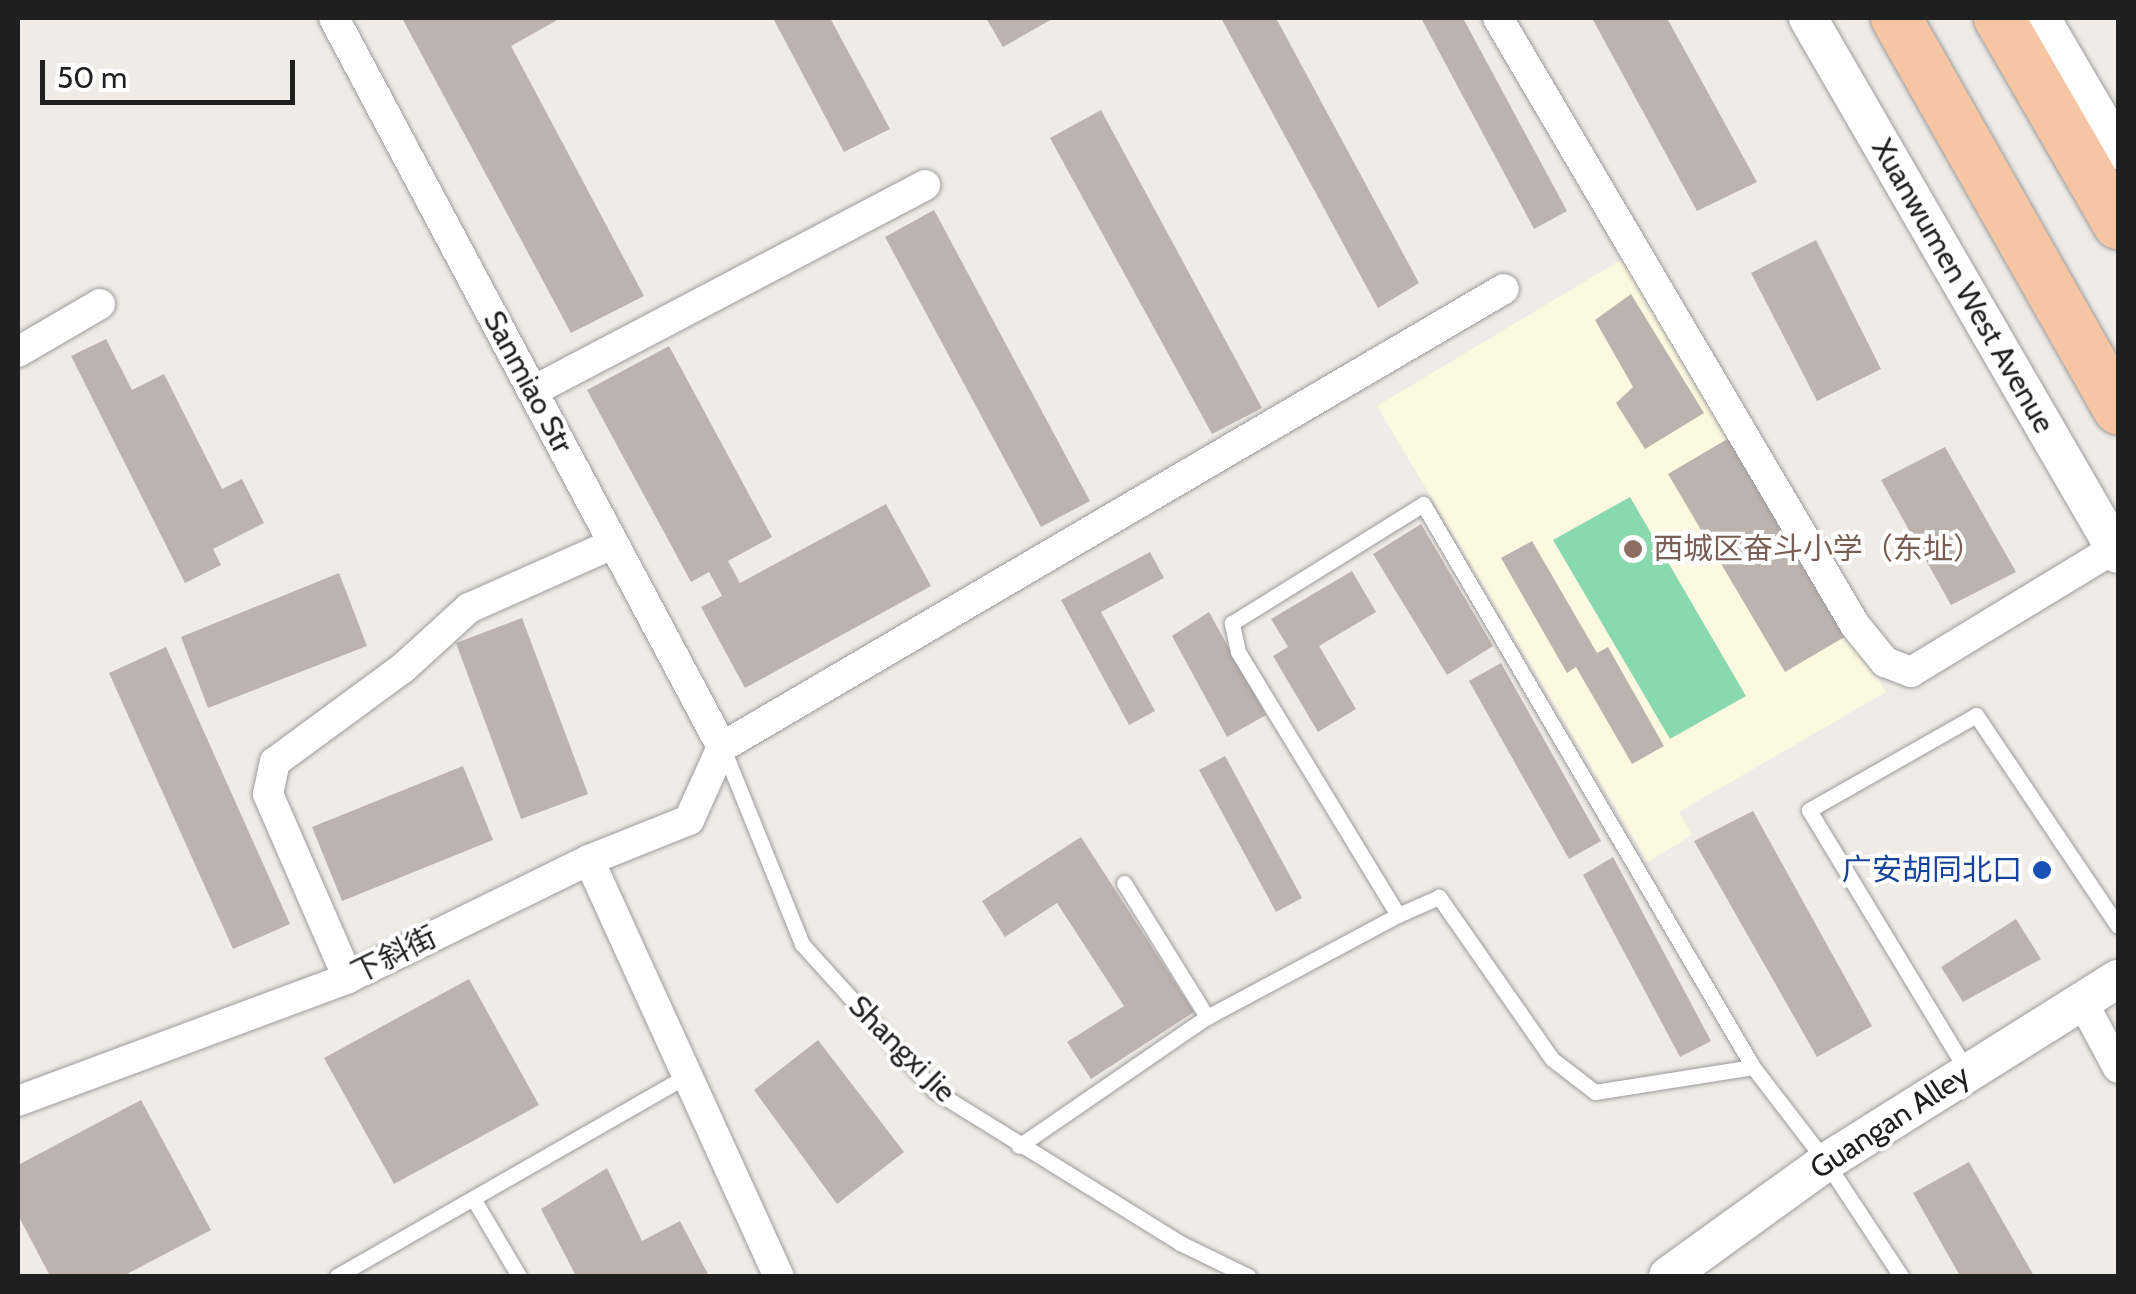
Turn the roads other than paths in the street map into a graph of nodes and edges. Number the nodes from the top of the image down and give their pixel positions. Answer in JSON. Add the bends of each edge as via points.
{"nodes":[{"id":1,"x":334,"y":18,"type":"edge"},
{"id":2,"x":1498,"y":18,"type":"edge"},
{"id":3,"x":1808,"y":18,"type":"edge"},
{"id":4,"x":1896,"y":18,"type":"edge"},
{"id":5,"x":1999,"y":18,"type":"edge"},
{"id":6,"x":2041,"y":18,"type":"edge"},
{"id":7,"x":2118,"y":150,"type":"edge"},
{"id":8,"x":924,"y":184,"type":"dead end"},
{"id":9,"x":2118,"y":224,"type":"edge"},
{"id":10,"x":1504,"y":289,"type":"dead end"},
{"id":11,"x":100,"y":304,"type":"dead end"},
{"id":12,"x":18,"y":352,"type":"edge"},
{"id":13,"x":533,"y":391,"type":"junction"},
{"id":14,"x":2118,"y":409,"type":"edge"},
{"id":15,"x":612,"y":544,"type":"junction"},
{"id":16,"x":2117,"y":551,"type":"edge"},
{"id":17,"x":722,"y":748,"type":"junction"},
{"id":18,"x":589,"y":860,"type":"junction"},
{"id":19,"x":1124,"y":883,"type":"dead end"},
{"id":20,"x":1398,"y":915,"type":"junction"},
{"id":21,"x":2118,"y":926,"type":"edge"},
{"id":22,"x":348,"y":978,"type":"junction"},
{"id":23,"x":2118,"y":978,"type":"edge"},
{"id":24,"x":2081,"y":999,"type":"junction"},
{"id":25,"x":1208,"y":1016,"type":"junction"},
{"id":26,"x":1753,"y":1066,"type":"junction"},
{"id":27,"x":2118,"y":1068,"type":"edge"},
{"id":28,"x":1967,"y":1072,"type":"junction"},
{"id":29,"x":684,"y":1077,"type":"junction"},
{"id":30,"x":18,"y":1100,"type":"edge"},
{"id":31,"x":1019,"y":1146,"type":"junction"},
{"id":32,"x":1826,"y":1162,"type":"junction"},
{"id":33,"x":474,"y":1200,"type":"junction"},
{"id":34,"x":337,"y":1276,"type":"edge"},
{"id":35,"x":519,"y":1276,"type":"edge"},
{"id":36,"x":780,"y":1276,"type":"edge"},
{"id":37,"x":1248,"y":1276,"type":"edge"},
{"id":38,"x":1668,"y":1276,"type":"edge"},
{"id":39,"x":1901,"y":1276,"type":"edge"}],
"edges":[{"from":1,"to":13,"type":"street","name":"Sanmiao Str"},
{"from":2,"to":16,"type":"street","via":[[1855,625],[1885,662],[1911,672]]},
{"from":3,"to":16,"type":"street","name":"Xuanwumen West Avenue"},
{"from":4,"to":14,"type":"main road"},
{"from":5,"to":9,"type":"main road"},
{"from":6,"to":7,"type":"street"},
{"from":8,"to":13,"type":"street"},
{"from":10,"to":17,"type":"street"},
{"from":11,"to":12,"type":"street"},
{"from":13,"to":15,"type":"street","name":"Sanmiao Str"},
{"from":15,"to":17,"type":"street","name":"Sanmiao Str"},
{"from":15,"to":22,"type":"street","via":[[469,608],[403,668],[275,762],[268,794]]},
{"from":17,"to":18,"type":"street","name":"下斜街","via":[[689,820]]},
{"from":17,"to":31,"type":"lane","name":"Shangxi Jie","via":[[802,944],[935,1091]]},
{"from":18,"to":22,"type":"street","name":"下斜街"},
{"from":18,"to":29,"type":"street"},
{"from":19,"to":25,"type":"lane"},
{"from":20,"to":25,"type":"lane"},
{"from":20,"to":26,"type":"lane","via":[[1439,897],[1552,1059],[1595,1092]]},
{"from":20,"to":26,"type":"lane","via":[[1238,652],[1232,623],[1423,504]]},
{"from":21,"to":28,"type":"lane","via":[[1976,715],[1810,810]]},
{"from":22,"to":30,"type":"street","name":"下斜街"},
{"from":23,"to":24,"type":"street","name":"Guangan Alley"},
{"from":24,"to":27,"type":"street"},
{"from":24,"to":28,"type":"street","name":"Guangan Alley"},
{"from":25,"to":31,"type":"lane"},
{"from":26,"to":32,"type":"lane"},
{"from":28,"to":32,"type":"street","name":"Guangan Alley"},
{"from":29,"to":33,"type":"lane"},
{"from":29,"to":36,"type":"street"},
{"from":31,"to":37,"type":"lane","name":"Shangxi Jie"},
{"from":32,"to":38,"type":"street","name":"Guangan Alley"},
{"from":32,"to":39,"type":"lane"},
{"from":33,"to":34,"type":"lane"},
{"from":33,"to":35,"type":"lane"}]}
